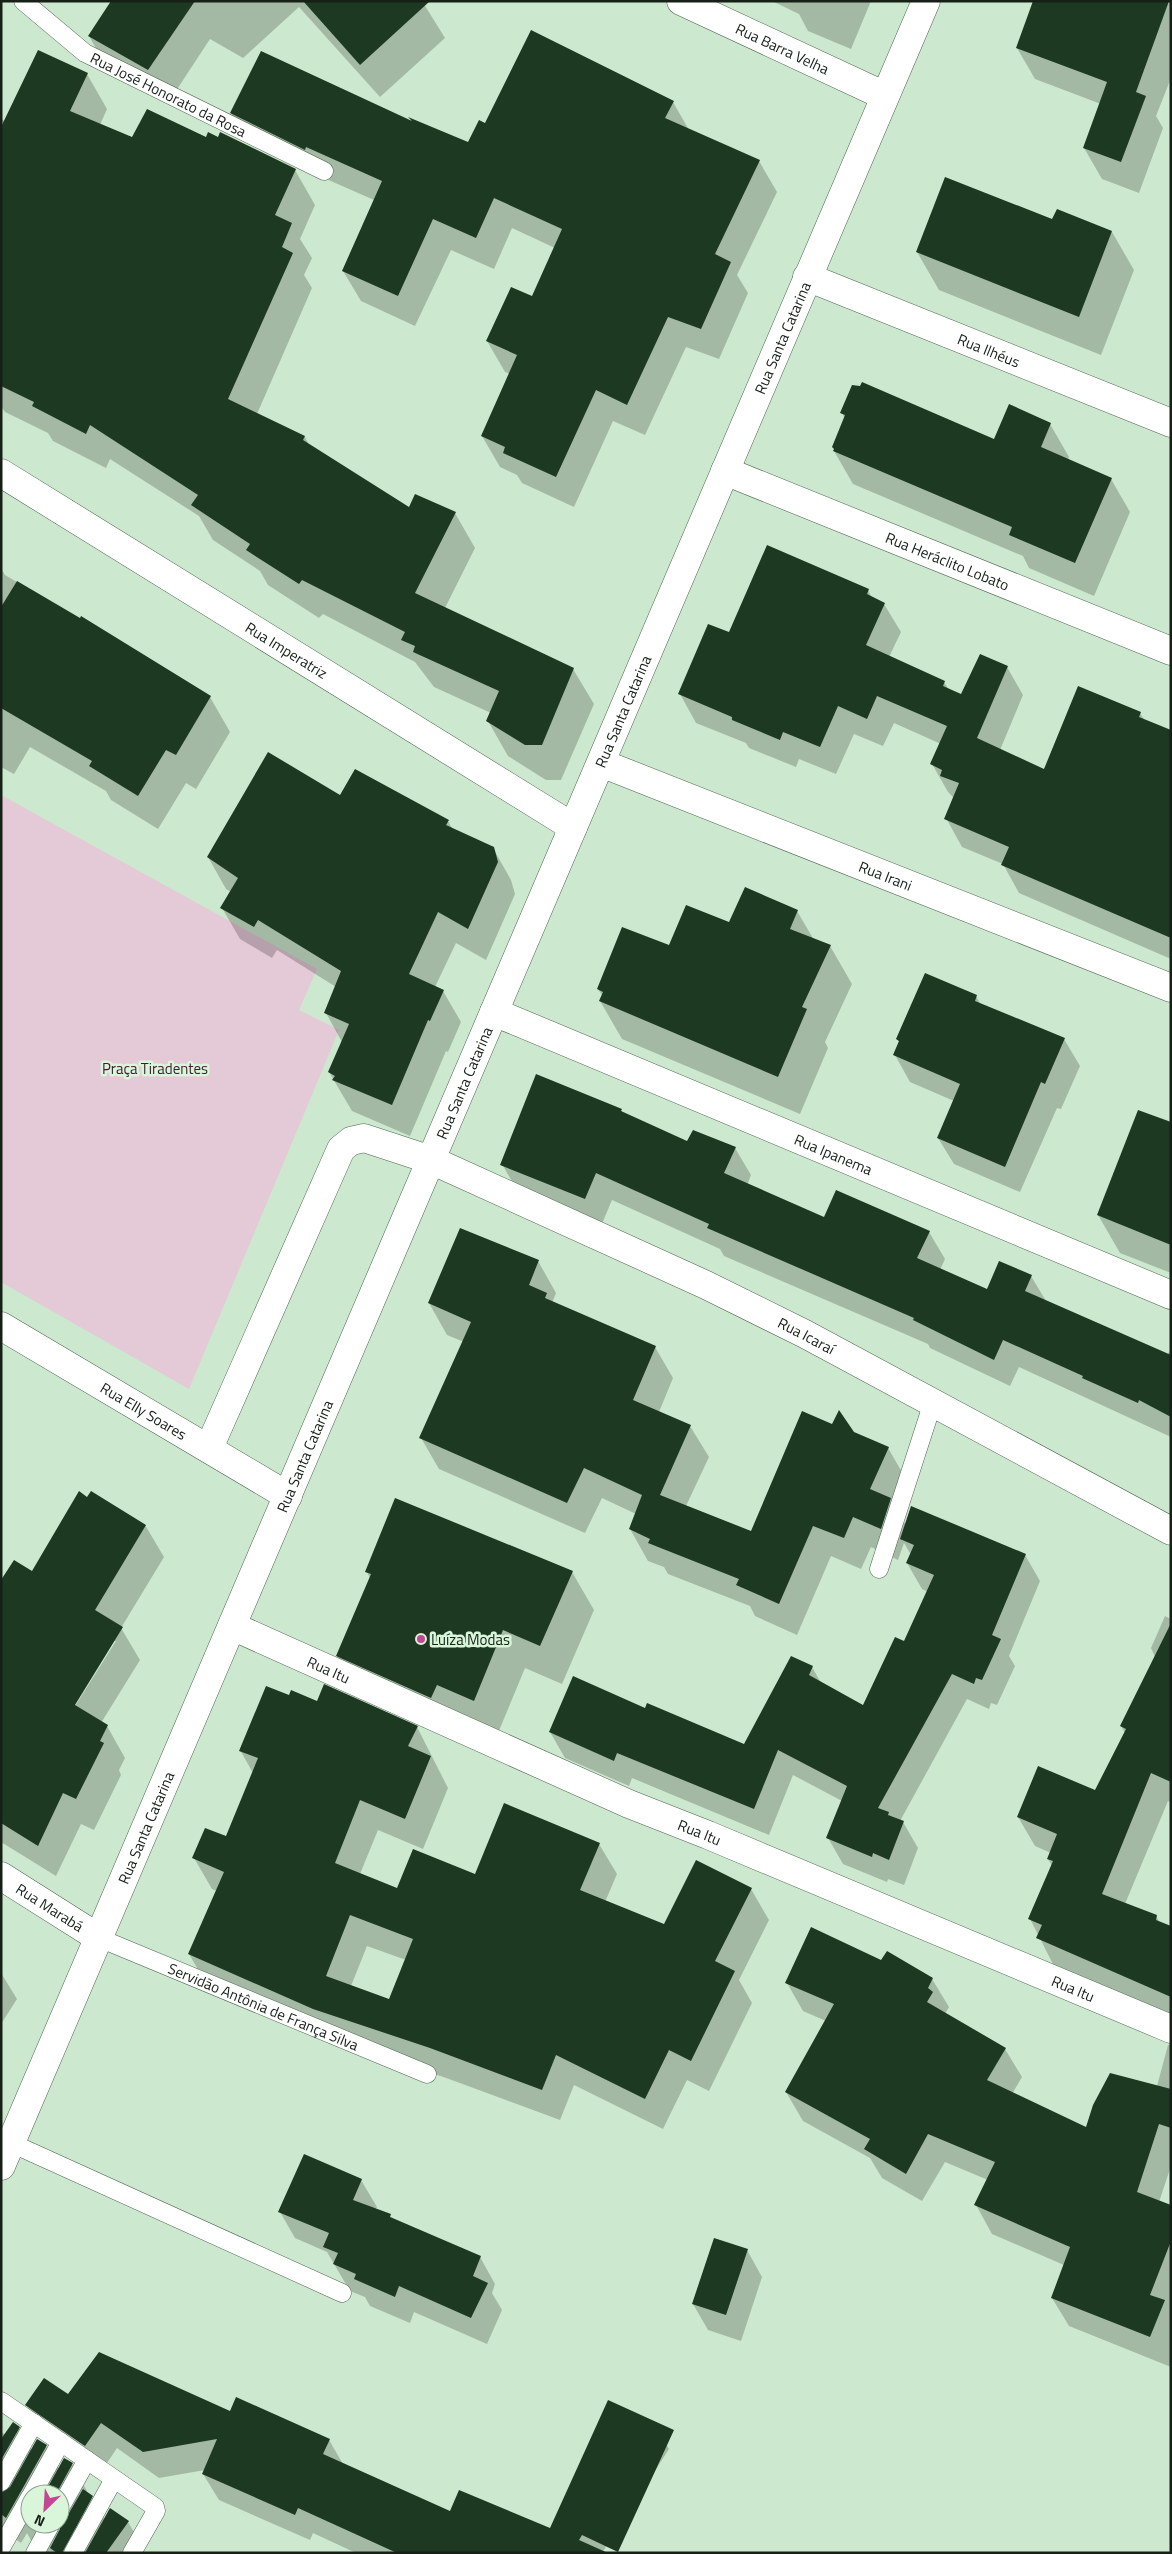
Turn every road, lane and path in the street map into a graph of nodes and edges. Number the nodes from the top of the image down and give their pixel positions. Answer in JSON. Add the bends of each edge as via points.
{"nodes":[{"id":1,"x":23,"y":1,"type":"edge"},
{"id":2,"x":681,"y":1,"type":"edge"},
{"id":3,"x":926,"y":1,"type":"edge"},
{"id":4,"x":885,"y":96,"type":"junction"},
{"id":5,"x":324,"y":171,"type":"dead end"},
{"id":6,"x":807,"y":278,"type":"junction"},
{"id":7,"x":1171,"y":423,"type":"edge"},
{"id":8,"x":725,"y":471,"type":"junction"},
{"id":9,"x":1,"y":473,"type":"edge"},
{"id":10,"x":1171,"y":651,"type":"edge"},
{"id":11,"x":601,"y":763,"type":"junction"},
{"id":12,"x":573,"y":827,"type":"junction"},
{"id":13,"x":1171,"y":988,"type":"edge"},
{"id":14,"x":494,"y":1012,"type":"junction"},
{"id":15,"x":431,"y":1160,"type":"junction"},
{"id":16,"x":1171,"y":1296,"type":"edge"},
{"id":17,"x":1,"y":1326,"type":"edge"},
{"id":18,"x":933,"y":1402,"type":"junction"},
{"id":19,"x":209,"y":1448,"type":"junction"},
{"id":20,"x":288,"y":1496,"type":"junction"},
{"id":21,"x":1171,"y":1531,"type":"edge"},
{"id":22,"x":879,"y":1569,"type":"dead end"},
{"id":23,"x":232,"y":1626,"type":"junction"},
{"id":24,"x":1,"y":1876,"type":"edge"},
{"id":25,"x":99,"y":1938,"type":"junction"},
{"id":26,"x":1171,"y":2029,"type":"edge"},
{"id":27,"x":427,"y":2074,"type":"dead end"},
{"id":28,"x":6,"y":2154,"type":"edge"},
{"id":29,"x":342,"y":2293,"type":"dead end"},
{"id":30,"x":3,"y":2407,"type":"edge"},
{"id":31,"x":34,"y":2423,"type":"junction"},
{"id":32,"x":61,"y":2442,"type":"junction"},
{"id":33,"x":87,"y":2460,"type":"junction"},
{"id":34,"x":114,"y":2479,"type":"junction"},
{"id":35,"x":1,"y":2482,"type":"edge"},
{"id":36,"x":37,"y":2484,"type":"edge"},
{"id":37,"x":70,"y":2490,"type":"edge"},
{"id":38,"x":20,"y":2514,"type":"edge"},
{"id":39,"x":45,"y":2534,"type":"edge"},
{"id":40,"x":1,"y":2548,"type":"edge"},
{"id":41,"x":35,"y":2553,"type":"edge"},
{"id":42,"x":73,"y":2553,"type":"edge"},
{"id":43,"x":132,"y":2553,"type":"edge"}],
"edges":[{"from":1,"to":5,"type":"lane","name":"Rua José Honorato da Rosa","via":[[85,53]]},
{"from":2,"to":4,"type":"street","name":"Rua Barra Velha"},
{"from":3,"to":4,"type":"street","name":"Rua Santa Catarina"},
{"from":4,"to":6,"type":"street","name":"Rua Santa Catarina"},
{"from":6,"to":7,"type":"street","name":"Rua Ilhéus"},
{"from":6,"to":8,"type":"street","name":"Rua Santa Catarina"},
{"from":8,"to":10,"type":"street","name":"Rua Heráclito Lobato"},
{"from":8,"to":11,"type":"street","name":"Rua Santa Catarina"},
{"from":9,"to":12,"type":"street","name":"Rua Imperatriz"},
{"from":11,"to":12,"type":"street","name":"Rua Santa Catarina"},
{"from":11,"to":13,"type":"street","name":"Rua Irani"},
{"from":12,"to":14,"type":"street","name":"Rua Santa Catarina"},
{"from":14,"to":15,"type":"street","name":"Rua Santa Catarina"},
{"from":14,"to":16,"type":"street","name":"Rua Ipanema"},
{"from":15,"to":18,"type":"street","name":"Rua Icaraí","via":[[706,1285]]},
{"from":15,"to":19,"type":"street","name":"Rua Icaraí","via":[[364,1138],[351,1141],[341,1149]]},
{"from":15,"to":20,"type":"street","name":"Rua Santa Catarina"},
{"from":17,"to":19,"type":"street","name":"Rua Elly Soares"},
{"from":18,"to":21,"type":"street","name":"Rua Icaraí"},
{"from":18,"to":22,"type":"lane"},
{"from":19,"to":20,"type":"street","name":"Rua Elly Soares"},
{"from":20,"to":23,"type":"street","name":"Rua Santa Catarina"},
{"from":23,"to":25,"type":"street","name":"Rua Santa Catarina"},
{"from":23,"to":26,"type":"street","name":"Rua Itu","via":[[629,1804]]},
{"from":24,"to":25,"type":"street","name":"Rua Marabá"},
{"from":25,"to":27,"type":"lane","name":"Servidão Antônia de França Silva"},
{"from":25,"to":28,"type":"street","name":"Rua Santa Catarina"},
{"from":28,"to":29,"type":"lane"},
{"from":30,"to":31,"type":"lane"},
{"from":31,"to":32,"type":"lane"},
{"from":31,"to":35,"type":"lane"},
{"from":32,"to":33,"type":"lane"},
{"from":32,"to":36,"type":"lane"},
{"from":33,"to":34,"type":"lane"},
{"from":33,"to":37,"type":"lane"},
{"from":34,"to":42,"type":"lane"},
{"from":34,"to":43,"type":"lane","via":[[156,2509]]},
{"from":38,"to":40,"type":"lane"},
{"from":39,"to":41,"type":"lane"}]}
